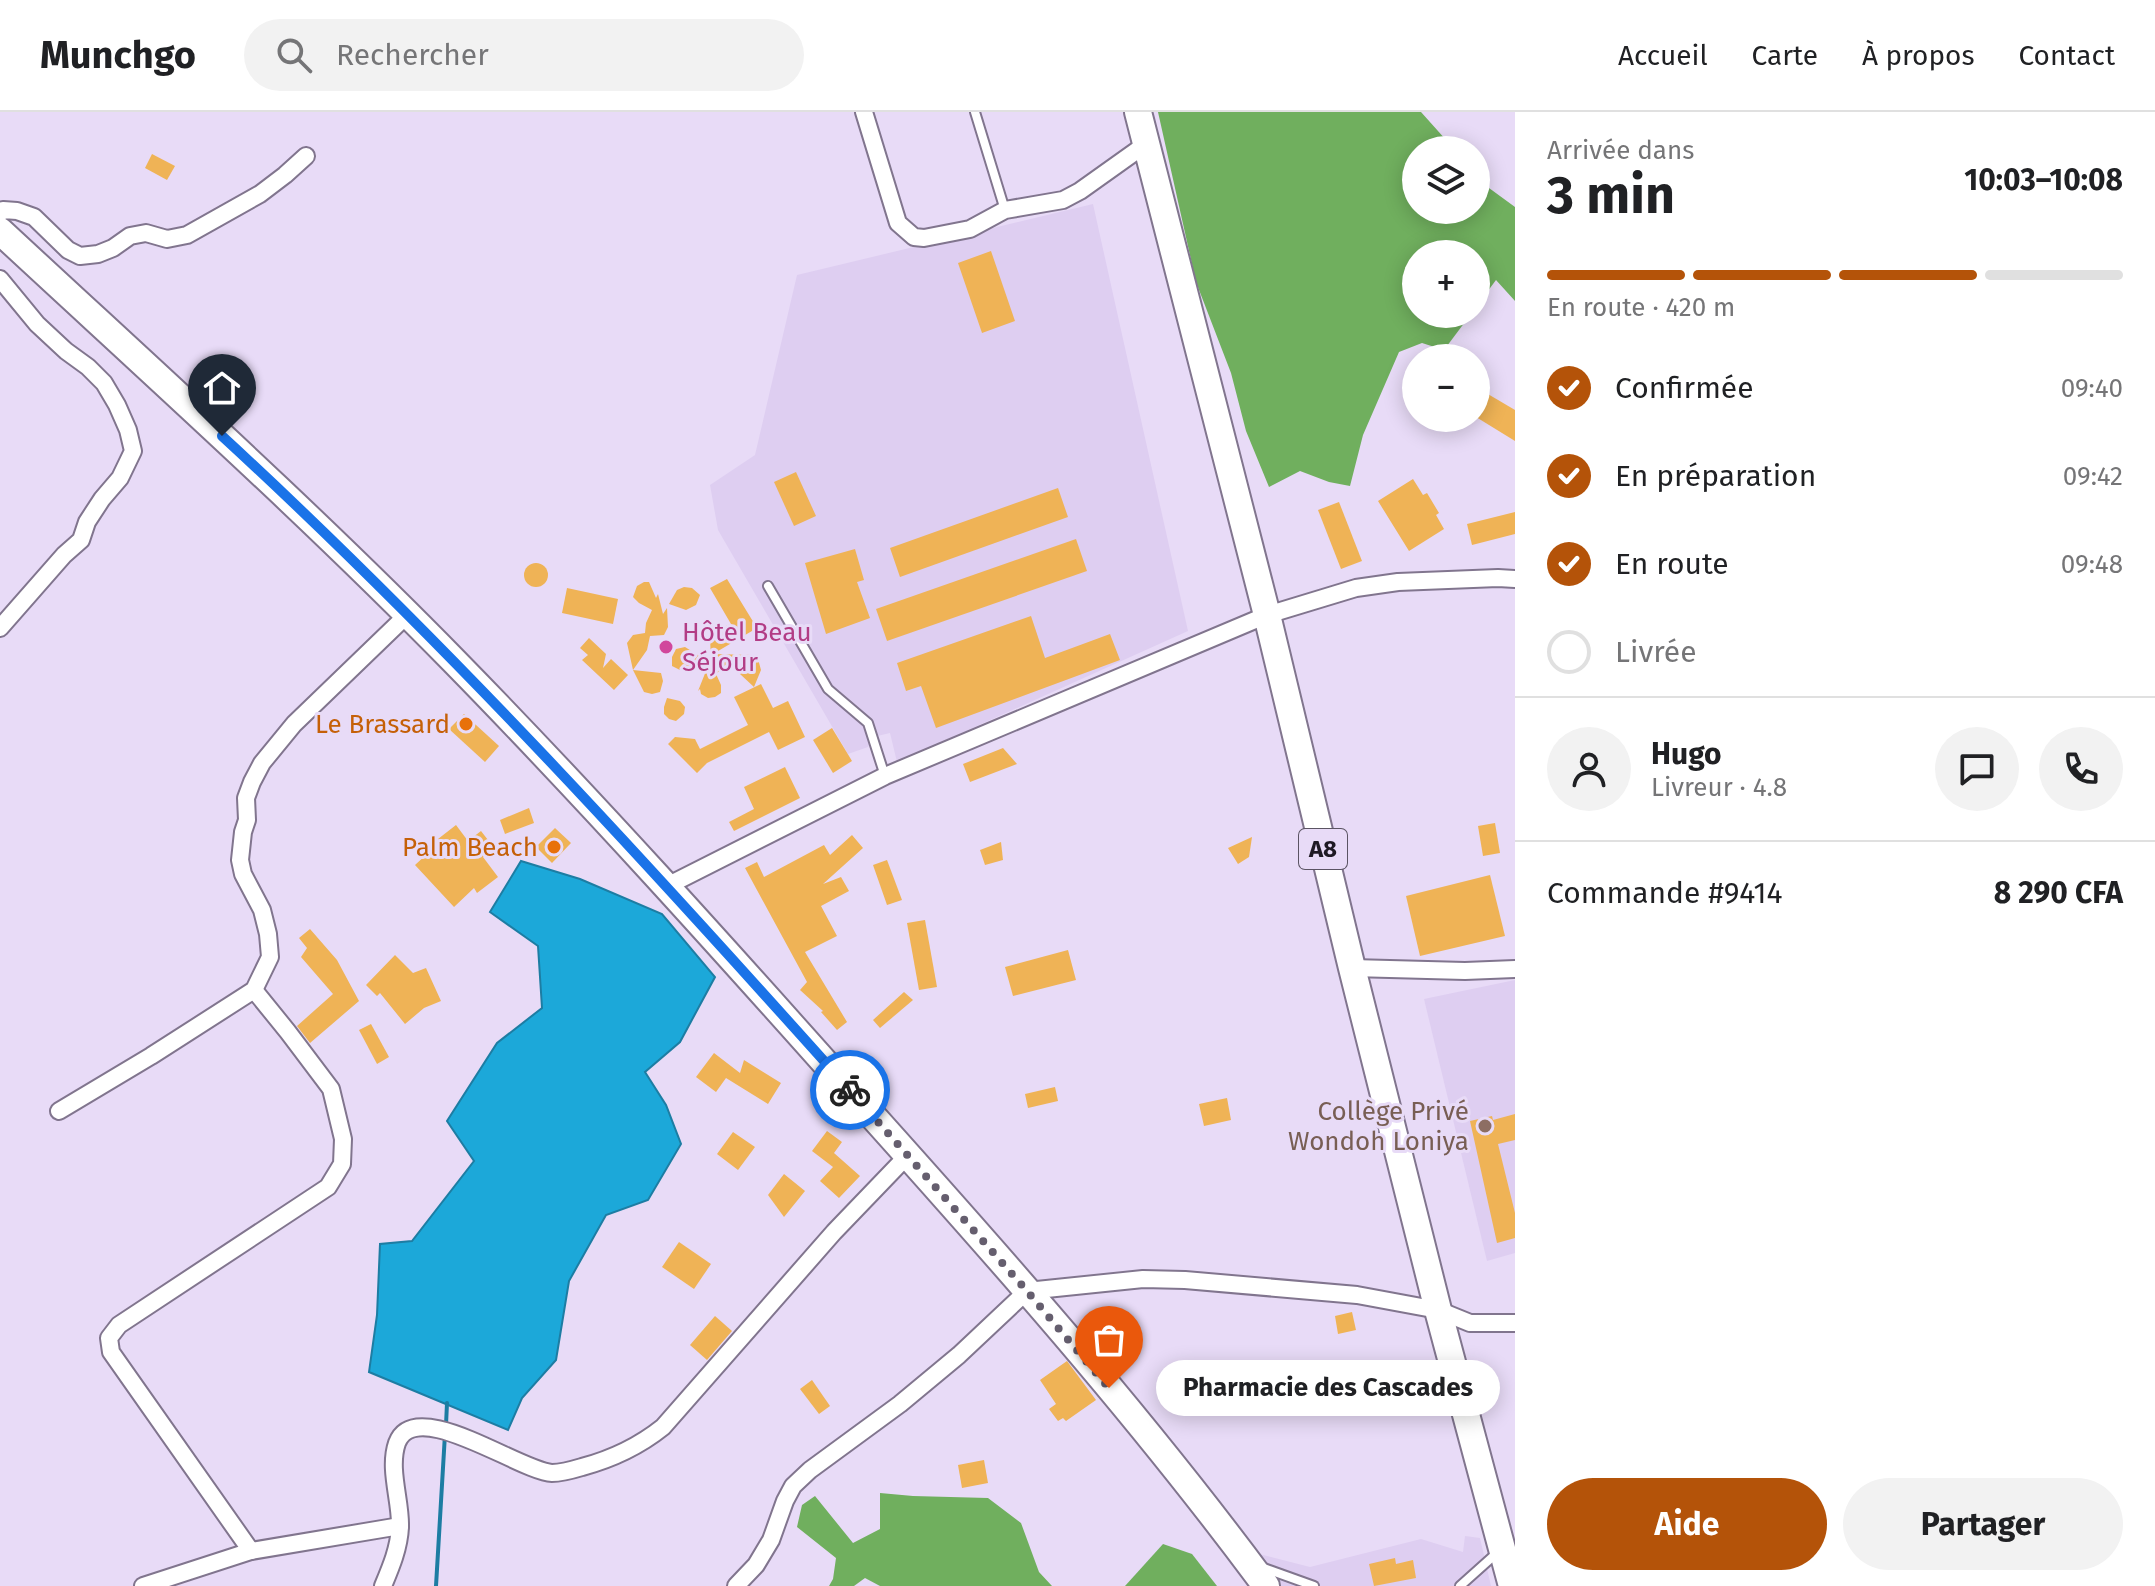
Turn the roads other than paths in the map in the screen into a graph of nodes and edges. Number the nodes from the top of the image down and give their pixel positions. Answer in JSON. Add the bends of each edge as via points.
{"nodes":[{"id":1,"x":864,"y":112,"type":"edge"},
{"id":2,"x":975,"y":112,"type":"edge"},
{"id":3,"x":1138,"y":112,"type":"edge"},
{"id":4,"x":1146,"y":144,"type":"junction"},
{"id":5,"x":306,"y":156,"type":"dead end"},
{"id":6,"x":1005,"y":210,"type":"junction"},
{"id":7,"x":0,"y":213,"type":"edge"},
{"id":8,"x":0,"y":231,"type":"edge"},
{"id":9,"x":0,"y":279,"type":"edge"},
{"id":10,"x":1515,"y":579,"type":"edge"},
{"id":11,"x":768,"y":586,"type":"dead end"},
{"id":12,"x":407,"y":615,"type":"junction"},
{"id":13,"x":1267,"y":615,"type":"junction"},
{"id":14,"x":0,"y":628,"type":"edge"},
{"id":15,"x":885,"y":776,"type":"junction"},
{"id":16,"x":667,"y":886,"type":"junction"},
{"id":17,"x":1352,"y":968,"type":"junction"},
{"id":18,"x":1515,"y":969,"type":"edge"},
{"id":19,"x":254,"y":990,"type":"junction"},
{"id":20,"x":59,"y":1111,"type":"dead end"},
{"id":21,"x":908,"y":1155,"type":"junction"},
{"id":22,"x":1027,"y":1291,"type":"junction"},
{"id":23,"x":1438,"y":1310,"type":"junction"},
{"id":24,"x":1515,"y":1323,"type":"edge"},
{"id":25,"x":400,"y":1526,"type":"junction"},
{"id":26,"x":1502,"y":1549,"type":"junction"},
{"id":27,"x":251,"y":1551,"type":"junction"},
{"id":28,"x":1249,"y":1563,"type":"junction"},
{"id":29,"x":143,"y":1586,"type":"edge"},
{"id":30,"x":383,"y":1586,"type":"edge"},
{"id":31,"x":736,"y":1586,"type":"edge"},
{"id":32,"x":1266,"y":1586,"type":"edge"},
{"id":33,"x":1314,"y":1586,"type":"edge"},
{"id":34,"x":1460,"y":1586,"type":"edge"},
{"id":35,"x":1512,"y":1586,"type":"edge"}],
"edges":[{"from":1,"to":6,"type":"street","via":[[898,223],[914,237],[970,229]]},
{"from":2,"to":6,"type":"lane"},
{"from":3,"to":4,"type":"main road","number":"A8"},
{"from":4,"to":6,"type":"street","via":[[1063,200]]},
{"from":4,"to":13,"type":"main road","number":"A8"},
{"from":5,"to":7,"type":"street","via":[[260,194],[187,235],[130,236],[98,254],[80,256],[68,250],[34,217]]},
{"from":8,"to":12,"type":"main road"},
{"from":9,"to":14,"type":"street","via":[[37,324],[104,383],[133,451],[81,540]]},
{"from":10,"to":13,"type":"street","via":[[1356,588]]},
{"from":11,"to":15,"type":"lane","via":[[828,689],[868,723]]},
{"from":12,"to":16,"type":"main road"},
{"from":12,"to":19,"type":"street","via":[[294,724],[252,782],[240,860],[262,910],[270,957]]},
{"from":13,"to":15,"type":"street"},
{"from":13,"to":17,"type":"main road","number":"A8"},
{"from":15,"to":16,"type":"street"},
{"from":16,"to":21,"type":"main road"},
{"from":17,"to":18,"type":"street"},
{"from":17,"to":23,"type":"main road","number":"A8"},
{"from":19,"to":20,"type":"street"},
{"from":19,"to":27,"type":"street","via":[[331,1089],[343,1139],[342,1164],[328,1187],[119,1325],[109,1338],[111,1352]]},
{"from":21,"to":22,"type":"main road"},
{"from":21,"to":25,"type":"street","via":[[651,1437],[607,1460],[550,1473],[454,1434],[409,1428],[396,1444]]},
{"from":22,"to":23,"type":"street","via":[[1185,1280],[1357,1295]]},
{"from":22,"to":28,"type":"main road"},
{"from":22,"to":31,"type":"street","via":[[959,1355],[793,1486],[771,1540]]},
{"from":23,"to":24,"type":"street","via":[[1470,1323]]},
{"from":23,"to":26,"type":"main road","number":"A8"},
{"from":25,"to":27,"type":"street"},
{"from":25,"to":30,"type":"street"},
{"from":26,"to":34,"type":"lane"},
{"from":26,"to":35,"type":"main road","number":"A8"},
{"from":27,"to":29,"type":"street"},
{"from":28,"to":32,"type":"main road"},
{"from":28,"to":33,"type":"lane"}]}
